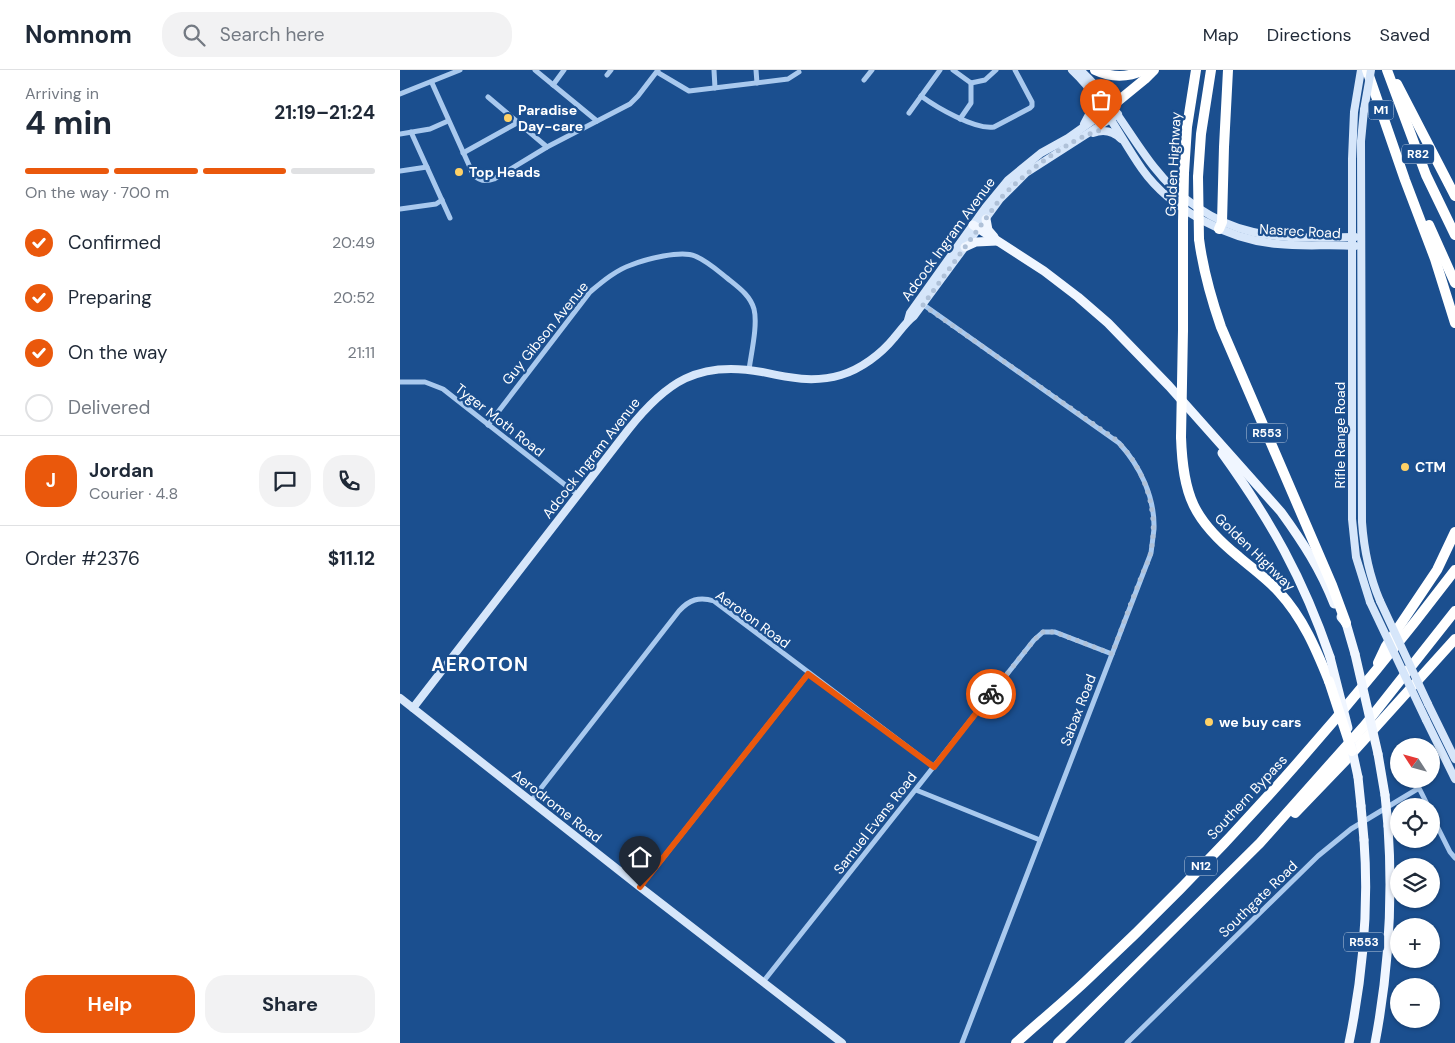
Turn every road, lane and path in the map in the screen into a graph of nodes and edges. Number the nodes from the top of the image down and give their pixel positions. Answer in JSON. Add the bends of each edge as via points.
{"nodes":[{"id":1,"x":460,"y":70,"type":"edge"},
{"id":2,"x":535,"y":70,"type":"edge"},
{"id":3,"x":564,"y":70,"type":"edge"},
{"id":4,"x":714,"y":70,"type":"edge"},
{"id":5,"x":756,"y":70,"type":"edge"},
{"id":6,"x":872,"y":70,"type":"edge"},
{"id":7,"x":940,"y":70,"type":"edge"},
{"id":8,"x":953,"y":70,"type":"edge"},
{"id":9,"x":996,"y":70,"type":"edge"},
{"id":10,"x":1015,"y":70,"type":"edge"},
{"id":11,"x":1072,"y":70,"type":"edge"},
{"id":12,"x":1080,"y":70,"type":"edge"},
{"id":13,"x":1095,"y":70,"type":"edge"},
{"id":14,"x":1144,"y":70,"type":"edge"},
{"id":15,"x":1154,"y":70,"type":"edge"},
{"id":16,"x":1196,"y":70,"type":"edge"},
{"id":17,"x":1211,"y":70,"type":"edge"},
{"id":18,"x":1228,"y":70,"type":"edge"},
{"id":19,"x":1361,"y":70,"type":"edge"},
{"id":20,"x":1366,"y":70,"type":"edge"},
{"id":21,"x":1371,"y":70,"type":"edge"},
{"id":22,"x":1388,"y":70,"type":"edge"},
{"id":23,"x":657,"y":71,"type":"edge"},
{"id":24,"x":799,"y":72,"type":"dead end"},
{"id":25,"x":864,"y":80,"type":"dead end"},
{"id":26,"x":432,"y":82,"type":"junction"},
{"id":27,"x":757,"y":83,"type":"junction"},
{"id":28,"x":971,"y":83,"type":"junction"},
{"id":29,"x":553,"y":85,"type":"junction"},
{"id":30,"x":715,"y":88,"type":"junction"},
{"id":31,"x":1091,"y":92,"type":"junction"},
{"id":32,"x":400,"y":94,"type":"edge"},
{"id":33,"x":921,"y":96,"type":"junction"},
{"id":34,"x":488,"y":97,"type":"dead end"},
{"id":35,"x":909,"y":112,"type":"dead end"},
{"id":36,"x":1112,"y":112,"type":"junction"},
{"id":37,"x":960,"y":119,"type":"junction"},
{"id":38,"x":448,"y":121,"type":"junction"},
{"id":39,"x":597,"y":121,"type":"junction"},
{"id":40,"x":517,"y":123,"type":"junction"},
{"id":41,"x":411,"y":132,"type":"junction"},
{"id":42,"x":1082,"y":132,"type":"junction"},
{"id":43,"x":400,"y":134,"type":"edge"},
{"id":44,"x":1128,"y":146,"type":"junction"},
{"id":45,"x":547,"y":147,"type":"junction"},
{"id":46,"x":1396,"y":151,"type":"junction"},
{"id":47,"x":463,"y":153,"type":"junction"},
{"id":48,"x":427,"y":168,"type":"junction"},
{"id":49,"x":400,"y":171,"type":"edge"},
{"id":50,"x":1455,"y":196,"type":"edge"},
{"id":51,"x":442,"y":200,"type":"junction"},
{"id":52,"x":400,"y":209,"type":"edge"},
{"id":53,"x":450,"y":218,"type":"dead end"},
{"id":54,"x":986,"y":219,"type":"junction"},
{"id":55,"x":1352,"y":224,"type":"junction"},
{"id":56,"x":1221,"y":226,"type":"junction"},
{"id":57,"x":976,"y":227,"type":"junction"},
{"id":58,"x":1455,"y":235,"type":"edge"},
{"id":59,"x":1361,"y":236,"type":"junction"},
{"id":60,"x":1331,"y":237,"type":"junction"},
{"id":61,"x":1352,"y":237,"type":"junction"},
{"id":62,"x":997,"y":241,"type":"junction"},
{"id":63,"x":1335,"y":246,"type":"junction"},
{"id":64,"x":1352,"y":246,"type":"junction"},
{"id":65,"x":1361,"y":246,"type":"junction"},
{"id":66,"x":964,"y":247,"type":"junction"},
{"id":67,"x":1352,"y":261,"type":"junction"},
{"id":68,"x":1455,"y":284,"type":"edge"},
{"id":69,"x":921,"y":303,"type":"junction"},
{"id":70,"x":1455,"y":323,"type":"edge"},
{"id":71,"x":749,"y":370,"type":"junction"},
{"id":72,"x":400,"y":382,"type":"edge"},
{"id":73,"x":1192,"y":414,"type":"junction"},
{"id":74,"x":488,"y":425,"type":"junction"},
{"id":75,"x":578,"y":495,"type":"junction"},
{"id":76,"x":1455,"y":532,"type":"edge"},
{"id":77,"x":1455,"y":570,"type":"edge"},
{"id":78,"x":1455,"y":611,"type":"edge"},
{"id":79,"x":1346,"y":623,"type":"junction"},
{"id":80,"x":1455,"y":639,"type":"edge"},
{"id":81,"x":1112,"y":654,"type":"junction"},
{"id":82,"x":808,"y":674,"type":"junction"},
{"id":83,"x":1373,"y":675,"type":"junction"},
{"id":84,"x":400,"y":698,"type":"edge"},
{"id":85,"x":413,"y":708,"type":"junction"},
{"id":86,"x":1352,"y":751,"type":"junction"},
{"id":87,"x":1454,"y":756,"type":"edge"},
{"id":88,"x":934,"y":767,"type":"junction"},
{"id":89,"x":1455,"y":779,"type":"edge"},
{"id":90,"x":916,"y":790,"type":"junction"},
{"id":91,"x":1402,"y":798,"type":"edge"},
{"id":92,"x":1424,"y":798,"type":"edge"},
{"id":93,"x":531,"y":801,"type":"junction"},
{"id":94,"x":1390,"y":805,"type":"edge"},
{"id":95,"x":1440,"y":832,"type":"edge"},
{"id":96,"x":1040,"y":840,"type":"junction"},
{"id":97,"x":1260,"y":843,"type":"junction"},
{"id":98,"x":1455,"y":858,"type":"edge"},
{"id":99,"x":640,"y":887,"type":"junction"},
{"id":100,"x":763,"y":982,"type":"junction"},
{"id":101,"x":842,"y":1043,"type":"edge"},
{"id":102,"x":962,"y":1043,"type":"edge"},
{"id":103,"x":1016,"y":1043,"type":"edge"},
{"id":104,"x":1058,"y":1043,"type":"edge"},
{"id":105,"x":1127,"y":1043,"type":"edge"},
{"id":106,"x":1349,"y":1043,"type":"edge"},
{"id":107,"x":1375,"y":1043,"type":"edge"}],
"edges":[{"from":1,"to":26,"type":"street"},
{"from":2,"to":29,"type":"street"},
{"from":3,"to":29,"type":"street"},
{"from":4,"to":30,"type":"street"},
{"from":5,"to":27,"type":"street"},
{"from":6,"to":25,"type":"street"},
{"from":7,"to":33,"type":"street"},
{"from":8,"to":28,"type":"street"},
{"from":9,"to":28,"type":"street","via":[[985,80]]},
{"from":10,"to":37,"type":"street","via":[[1032,102],[1030,108],[991,128]]},
{"from":11,"to":31,"type":"main road","name":"Nasrec Road"},
{"from":12,"to":36,"type":"main road","name":"Nasrec Road","via":[[1102,92]]},
{"from":13,"to":14,"type":"highway","via":[[1116,77]]},
{"from":15,"to":36,"type":"highway"},
{"from":16,"to":86,"type":"highway","name":"Golden Highway","number":"R553","bridge":true,"via":[[1184,173],[1181,437],[1185,483],[1199,516],[1220,541],[1267,580],[1291,606],[1311,639],[1329,681]]},
{"from":17,"to":79,"type":"highway","name":"Golden Highway","number":"R553","bridge":true,"via":[[1198,177],[1199,239],[1208,291]]},
{"from":18,"to":56,"type":"highway"},
{"from":19,"to":55,"type":"main road","name":"Rifle Range Road","via":[[1354,112]]},
{"from":20,"to":46,"type":"highway","number":"M1"},
{"from":21,"to":59,"type":"main road","name":"Rifle Range Road","bridge":true,"via":[[1361,141]]},
{"from":22,"to":50,"type":"highway"},
{"from":22,"to":58,"type":"highway","number":"R82","via":[[1426,175]]},
{"from":23,"to":30,"type":"street","via":[[687,91]]},
{"from":23,"to":39,"type":"street","via":[[636,99]]},
{"from":24,"to":27,"type":"street","via":[[788,79]]},
{"from":26,"to":32,"type":"street"},
{"from":26,"to":38,"type":"street"},
{"from":27,"to":30,"type":"street"},
{"from":28,"to":37,"type":"street","via":[[971,103]]},
{"from":29,"to":39,"type":"street"},
{"from":31,"to":36,"type":"main road","name":"Nasrec Road"},
{"from":31,"to":42,"type":"main road","via":[[1092,109]]},
{"from":33,"to":35,"type":"street"},
{"from":33,"to":37,"type":"street"},
{"from":34,"to":40,"type":"street"},
{"from":36,"to":42,"type":"main road","name":"Adcock Ingram Avenue"},
{"from":36,"to":44,"type":"main road","name":"Nasrec Road"},
{"from":36,"to":56,"type":"main road","name":"Nasrec Road","via":[[1170,184]]},
{"from":38,"to":41,"type":"street","via":[[430,129]]},
{"from":38,"to":47,"type":"street"},
{"from":39,"to":45,"type":"street"},
{"from":40,"to":45,"type":"street"},
{"from":40,"to":47,"type":"street"},
{"from":41,"to":43,"type":"street"},
{"from":41,"to":48,"type":"street"},
{"from":42,"to":44,"type":"main road","via":[[1106,130],[1116,134]]},
{"from":42,"to":54,"type":"main road","name":"Adcock Ingram Avenue","via":[[1026,173],[1000,199]]},
{"from":42,"to":57,"type":"main road","name":"Adcock Ingram Avenue","via":[[1041,154],[1008,180],[995,194]]},
{"from":44,"to":56,"type":"main road","name":"Nasrec Road","via":[[1162,190],[1195,216]]},
{"from":45,"to":47,"type":"street","via":[[488,181],[476,177]]},
{"from":46,"to":68,"type":"highway","number":"R82"},
{"from":46,"to":70,"type":"highway"},
{"from":48,"to":49,"type":"street"},
{"from":48,"to":51,"type":"street"},
{"from":51,"to":52,"type":"street","via":[[436,204]]},
{"from":51,"to":53,"type":"street"},
{"from":54,"to":57,"type":"main road","name":"Adcock Ingram Avenue"},
{"from":54,"to":62,"type":"main road","via":[[988,230]]},
{"from":55,"to":60,"type":"main road","via":[[1346,232]]},
{"from":55,"to":61,"type":"main road","name":"Rifle Range Road"},
{"from":56,"to":60,"type":"main road","name":"Nasrec Road","via":[[1294,237]]},
{"from":56,"to":63,"type":"main road","name":"Nasrec Road","via":[[1251,240],[1279,245]]},
{"from":57,"to":62,"type":"main road"},
{"from":57,"to":66,"type":"main road","name":"Adcock Ingram Avenue"},
{"from":57,"to":69,"type":"main road","name":"Adcock Ingram Avenue"},
{"from":59,"to":61,"type":"main road","name":"Nasrec Road"},
{"from":59,"to":65,"type":"main road","name":"Rifle Range Road"},
{"from":60,"to":61,"type":"main road","name":"Nasrec Road"},
{"from":61,"to":64,"type":"main road","name":"Rifle Range Road"},
{"from":62,"to":66,"type":"main road","via":[[976,242]]},
{"from":62,"to":73,"type":"main road","via":[[1044,271],[1090,308],[1139,353]]},
{"from":63,"to":64,"type":"main road","name":"Nasrec Road"},
{"from":63,"to":67,"type":"main road","via":[[1346,251]]},
{"from":64,"to":65,"type":"main road","name":"Nasrec Road"},
{"from":64,"to":67,"type":"main road","name":"Rifle Range Road"},
{"from":65,"to":87,"type":"main road","name":"Rifle Range Road","bridge":true,"via":[[1364,550],[1372,583]]},
{"from":66,"to":69,"type":"main road","name":"Adcock Ingram Avenue"},
{"from":67,"to":89,"type":"main road","name":"Rifle Range Road","bridge":true,"via":[[1352,518],[1356,557],[1370,602]]},
{"from":69,"to":71,"type":"main road","name":"Adcock Ingram Avenue","via":[[874,358],[843,374],[798,379]]},
{"from":69,"to":81,"type":"street","name":"Sabax Road","via":[[1115,439],[1140,471],[1146,485],[1154,529],[1150,553]]},
{"from":71,"to":74,"type":"street","name":"Guy Gibson Avenue","via":[[755,315],[749,298],[694,255],[668,256],[631,265],[590,292]]},
{"from":71,"to":75,"type":"main road","name":"Adcock Ingram Avenue","via":[[737,368],[704,372],[666,390],[643,411]]},
{"from":72,"to":74,"type":"street","name":"Tyger Moth Road","via":[[425,382],[443,389]]},
{"from":73,"to":79,"type":"main road","via":[[1300,537],[1336,610]]},
{"from":73,"to":86,"type":"main road","bridge":true,"via":[[1251,494],[1283,546],[1311,604],[1330,657]]},
{"from":74,"to":75,"type":"street","name":"Tyger Moth Road"},
{"from":75,"to":85,"type":"main road","name":"Adcock Ingram Avenue"},
{"from":76,"to":83,"type":"highway","via":[[1436,570],[1386,646]]},
{"from":77,"to":83,"type":"highway","name":"Southern Bypass","number":"N12"},
{"from":78,"to":97,"type":"highway","number":"N12","via":[[1365,725]]},
{"from":79,"to":107,"type":"main road","name":"Golden Highway","number":"R553","bridge":true,"via":[[1378,754],[1391,868],[1390,940]]},
{"from":80,"to":97,"type":"highway","via":[[1304,804]]},
{"from":81,"to":88,"type":"street","name":"Samuel Evans Road","via":[[1055,632],[1043,632]]},
{"from":81,"to":96,"type":"street","name":"Sabax Road"},
{"from":82,"to":88,"type":"street","name":"Aeroton Road"},
{"from":82,"to":93,"type":"street","name":"Aeroton Road","via":[[714,601],[704,598],[691,601],[679,611]]},
{"from":82,"to":99,"type":"street"},
{"from":83,"to":103,"type":"highway","name":"Southern Bypass","number":"N12","via":[[1290,771],[1192,875],[1090,978]]},
{"from":84,"to":85,"type":"main road","name":"Aerodrome Road"},
{"from":85,"to":93,"type":"main road","name":"Aerodrome Road"},
{"from":86,"to":106,"type":"main road","name":"Golden Highway","number":"R553","bridge":true,"via":[[1358,777],[1367,871],[1359,995]]},
{"from":88,"to":90,"type":"street","name":"Samuel Evans Road"},
{"from":90,"to":96,"type":"street"},
{"from":90,"to":100,"type":"street","name":"Samuel Evans Road"},
{"from":91,"to":92,"type":"street","name":"Southgate Road","via":[[1418,788]]},
{"from":93,"to":99,"type":"main road","name":"Aerodrome Road"},
{"from":94,"to":105,"type":"street","name":"Southgate Road","via":[[1351,829],[1318,856]]},
{"from":95,"to":98,"type":"street"},
{"from":96,"to":102,"type":"street","name":"Sabax Road"},
{"from":97,"to":104,"type":"highway","number":"N12"},
{"from":99,"to":100,"type":"main road","name":"Aerodrome Road"},
{"from":100,"to":101,"type":"main road","name":"Aerodrome Road"}]}
